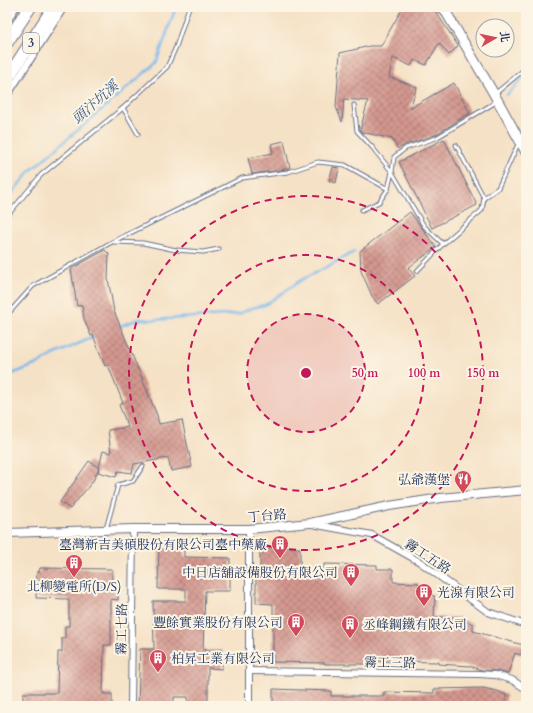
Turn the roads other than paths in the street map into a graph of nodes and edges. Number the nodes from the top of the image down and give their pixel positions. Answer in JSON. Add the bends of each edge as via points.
{"nodes":[{"id":1,"x":16,"y":7,"type":"edge"},
{"id":2,"x":30,"y":7,"type":"edge"},
{"id":3,"x":54,"y":7,"type":"edge"},
{"id":4,"x":64,"y":7,"type":"edge"},
{"id":5,"x":189,"y":7,"type":"edge"},
{"id":6,"x":443,"y":7,"type":"edge"},
{"id":7,"x":7,"y":21,"type":"edge"},
{"id":8,"x":7,"y":42,"type":"edge"},
{"id":9,"x":526,"y":68,"type":"edge"},
{"id":10,"x":7,"y":79,"type":"edge"},
{"id":11,"x":7,"y":96,"type":"edge"},
{"id":12,"x":496,"y":97,"type":"junction"},
{"id":13,"x":354,"y":105,"type":"dead end"},
{"id":14,"x":123,"y":108,"type":"junction"},
{"id":15,"x":138,"y":134,"type":"dead end"},
{"id":16,"x":520,"y":141,"type":"junction"},
{"id":17,"x":456,"y":145,"type":"dead end"},
{"id":18,"x":526,"y":152,"type":"edge"},
{"id":19,"x":392,"y":172,"type":"junction"},
{"id":20,"x":388,"y":189,"type":"junction"},
{"id":21,"x":484,"y":198,"type":"junction"},
{"id":22,"x":362,"y":210,"type":"dead end"},
{"id":23,"x":7,"y":216,"type":"edge"},
{"id":24,"x":112,"y":242,"type":"junction"},
{"id":25,"x":443,"y":244,"type":"junction"},
{"id":26,"x":219,"y":250,"type":"dead end"},
{"id":27,"x":417,"y":271,"type":"dead end"},
{"id":28,"x":7,"y":315,"type":"edge"},
{"id":29,"x":144,"y":466,"type":"dead end"},
{"id":30,"x":526,"y":490,"type":"edge"},
{"id":31,"x":310,"y":523,"type":"junction"},
{"id":32,"x":132,"y":528,"type":"junction"},
{"id":33,"x":106,"y":529,"type":"junction"},
{"id":34,"x":249,"y":529,"type":"junction"},
{"id":35,"x":7,"y":532,"type":"edge"},
{"id":36,"x":526,"y":625,"type":"edge"},
{"id":37,"x":250,"y":671,"type":"junction"},
{"id":38,"x":526,"y":689,"type":"edge"},
{"id":39,"x":131,"y":706,"type":"edge"},
{"id":40,"x":249,"y":706,"type":"edge"}],
"edges":[{"from":1,"to":7,"type":"street"},
{"from":2,"to":8,"type":"highway","number":"3"},
{"from":3,"to":10,"type":"highway","number":"3"},
{"from":4,"to":11,"type":"street"},
{"from":5,"to":14,"type":"lane","via":[[167,67]]},
{"from":6,"to":12,"type":"main road"},
{"from":9,"to":12,"type":"lane"},
{"from":12,"to":16,"type":"main road"},
{"from":12,"to":19,"type":"lane","via":[[436,138],[406,148],[394,156]]},
{"from":13,"to":19,"type":"lane","via":[[357,131]]},
{"from":14,"to":15,"type":"lane"},
{"from":14,"to":23,"type":"lane","via":[[41,175]]},
{"from":16,"to":18,"type":"main road"},
{"from":16,"to":21,"type":"lane","via":[[498,188]]},
{"from":17,"to":21,"type":"lane"},
{"from":19,"to":20,"type":"lane"},
{"from":19,"to":25,"type":"lane","via":[[424,226]]},
{"from":20,"to":22,"type":"lane","via":[[379,202]]},
{"from":20,"to":24,"type":"lane","via":[[345,165],[318,162],[288,172],[242,178]]},
{"from":21,"to":25,"type":"lane","via":[[482,210]]},
{"from":24,"to":26,"type":"lane","via":[[142,243],[176,250]]},
{"from":24,"to":28,"type":"lane","via":[[33,286]]},
{"from":25,"to":27,"type":"lane"},
{"from":29,"to":33,"type":"lane","via":[[133,482],[118,485]]},
{"from":30,"to":31,"type":"street","name":"丁台路","via":[[441,498]]},
{"from":31,"to":34,"type":"street","name":"丁台路"},
{"from":31,"to":36,"type":"street","name":"霧工五路","via":[[372,535],[420,562],[488,612]]},
{"from":32,"to":33,"type":"street","name":"丁台路"},
{"from":32,"to":34,"type":"street","name":"丁台路"},
{"from":32,"to":39,"type":"street","name":"霧工七路"},
{"from":33,"to":35,"type":"street","name":"丁台路"},
{"from":34,"to":37,"type":"street"},
{"from":37,"to":38,"type":"street","name":"霧工三路","via":[[479,674],[512,680]]},
{"from":37,"to":40,"type":"street"}]}
